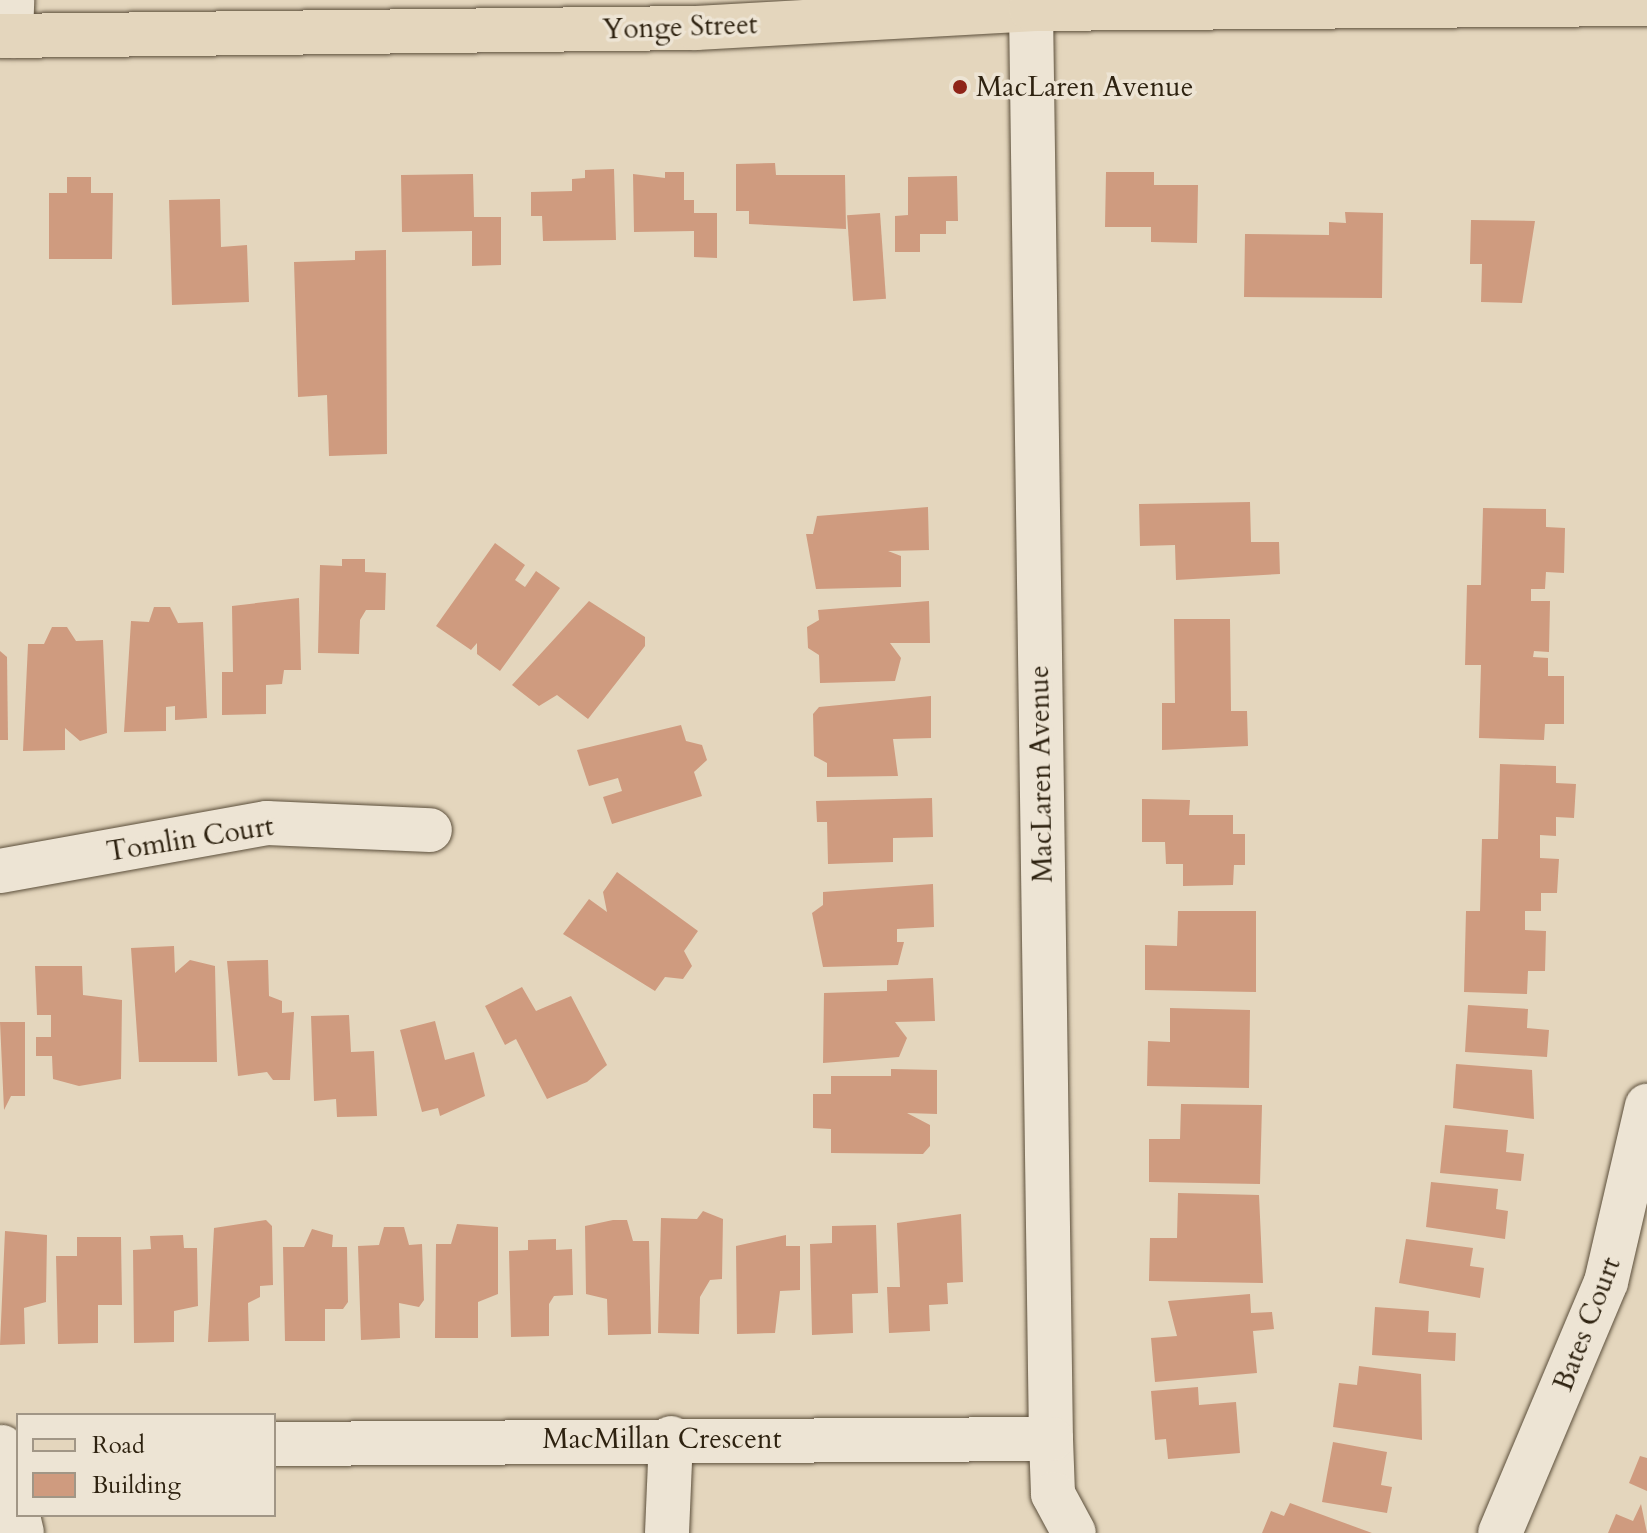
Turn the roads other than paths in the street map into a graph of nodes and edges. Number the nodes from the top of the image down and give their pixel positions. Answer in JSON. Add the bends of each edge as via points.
{"nodes":[{"id":1,"x":1647,"y":4,"type":"edge"},
{"id":2,"x":1031,"y":9,"type":"junction"},
{"id":3,"x":8,"y":24,"type":"edge"},
{"id":4,"x":430,"y":830,"type":"dead end"},
{"id":5,"x":0,"y":871,"type":"edge"},
{"id":6,"x":1647,"y":1106,"type":"edge"},
{"id":7,"x":671,"y":1438,"type":"junction"},
{"id":8,"x":1051,"y":1439,"type":"junction"},
{"id":9,"x":276,"y":1444,"type":"edge"},
{"id":10,"x":7,"y":1447,"type":"edge"},
{"id":11,"x":16,"y":1499,"type":"edge"},
{"id":12,"x":667,"y":1533,"type":"edge"},
{"id":13,"x":1074,"y":1533,"type":"edge"},
{"id":14,"x":1500,"y":1533,"type":"edge"}],
"edges":[{"from":1,"to":2,"type":"main road","name":"Yonge Street"},
{"from":2,"to":3,"type":"main road","name":"Yonge Street","via":[[696,28]]},
{"from":2,"to":8,"type":"street","name":"MacLaren Avenue"},
{"from":4,"to":5,"type":"street","name":"Tomlin Court","via":[[267,823]]},
{"from":6,"to":14,"type":"street","name":"Bates Court","via":[[1606,1282]]},
{"from":7,"to":8,"type":"street","name":"MacMillan Crescent"},
{"from":7,"to":9,"type":"street","name":"MacMillan Crescent"},
{"from":7,"to":12,"type":"street"},
{"from":8,"to":13,"type":"street","name":"MacLaren Avenue","via":[[1053,1494]]},
{"from":10,"to":11,"type":"street"}]}
